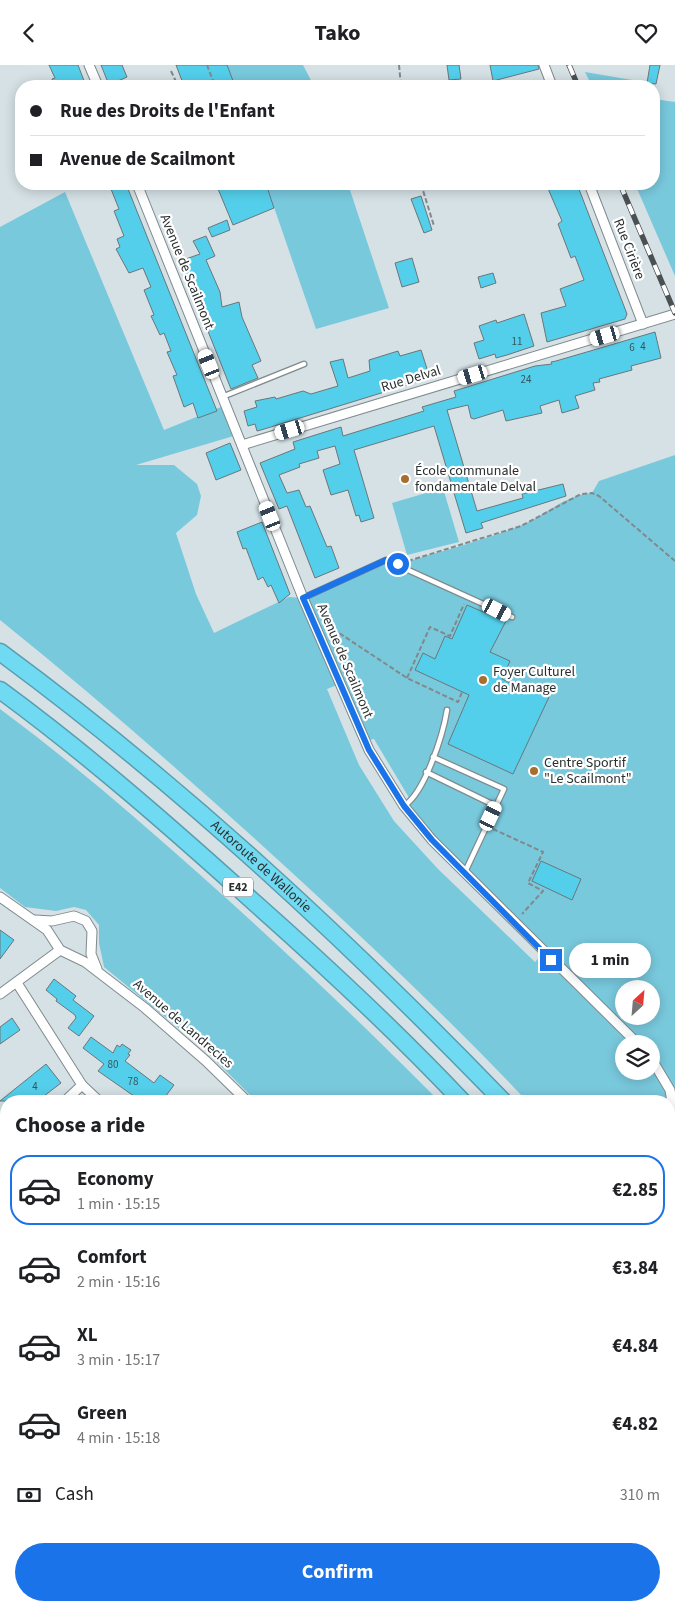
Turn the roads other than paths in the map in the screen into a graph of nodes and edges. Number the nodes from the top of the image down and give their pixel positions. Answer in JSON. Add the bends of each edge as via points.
{"nodes":[{"id":1,"x":89,"y":65,"type":"edge"},
{"id":2,"x":544,"y":65,"type":"edge"},
{"id":3,"x":95,"y":80,"type":"edge"},
{"id":4,"x":550,"y":80,"type":"edge"},
{"id":5,"x":139,"y":190,"type":"edge"},
{"id":6,"x":591,"y":190,"type":"edge"},
{"id":7,"x":675,"y":314,"type":"edge"},
{"id":8,"x":643,"y":324,"type":"junction"},
{"id":9,"x":304,"y":364,"type":"dead end"},
{"id":10,"x":222,"y":397,"type":"junction"},
{"id":11,"x":242,"y":445,"type":"junction"},
{"id":12,"x":303,"y":598,"type":"junction"},
{"id":13,"x":512,"y":617,"type":"dead end"},
{"id":14,"x":0,"y":652,"type":"edge"},
{"id":15,"x":0,"y":690,"type":"edge"},
{"id":16,"x":447,"y":710,"type":"dead end"},
{"id":17,"x":433,"y":757,"type":"junction"},
{"id":18,"x":426,"y":772,"type":"junction"},
{"id":19,"x":404,"y":806,"type":"junction"},
{"id":20,"x":496,"y":806,"type":"junction"},
{"id":21,"x":464,"y":874,"type":"junction"},
{"id":22,"x":0,"y":897,"type":"edge"},
{"id":23,"x":62,"y":919,"type":"junction"},
{"id":24,"x":33,"y":920,"type":"junction"},
{"id":25,"x":55,"y":941,"type":"junction"},
{"id":26,"x":90,"y":944,"type":"junction"},
{"id":27,"x":62,"y":951,"type":"junction"},
{"id":28,"x":98,"y":971,"type":"junction"},
{"id":29,"x":17,"y":983,"type":"junction"},
{"id":30,"x":0,"y":994,"type":"edge"},
{"id":31,"x":629,"y":1035,"type":"edge"},
{"id":32,"x":660,"y":1074,"type":"edge"},
{"id":33,"x":82,"y":1085,"type":"junction"},
{"id":34,"x":71,"y":1095,"type":"edge"},
{"id":35,"x":93,"y":1095,"type":"edge"},
{"id":36,"x":241,"y":1095,"type":"edge"},
{"id":37,"x":456,"y":1095,"type":"edge"},
{"id":38,"x":497,"y":1095,"type":"edge"},
{"id":39,"x":671,"y":1095,"type":"edge"}],
"edges":[{"from":1,"to":3,"type":"street"},
{"from":2,"to":4,"type":"street"},
{"from":5,"to":10,"type":"street","name":"Avenue de Scailmont"},
{"from":6,"to":8,"type":"street","name":"Rue Cirière"},
{"from":7,"to":8,"type":"street","name":"Rue Delval"},
{"from":8,"to":11,"type":"street","name":"Rue Delval"},
{"from":9,"to":10,"type":"lane"},
{"from":10,"to":11,"type":"street","name":"Avenue de Scailmont"},
{"from":11,"to":12,"type":"street","name":"Avenue de Scailmont"},
{"from":12,"to":13,"type":"lane","via":[[386,560]]},
{"from":12,"to":19,"type":"street","name":"Avenue de Scailmont","via":[[369,750]]},
{"from":14,"to":38,"type":"highway","name":"Autoroute de Wallonie","number":"E42","via":[[110,737],[257,862],[335,933]]},
{"from":15,"to":37,"type":"highway","number":"E42","via":[[91,761],[230,880]]},
{"from":16,"to":17,"type":"lane"},
{"from":17,"to":18,"type":"lane"},
{"from":17,"to":20,"type":"lane","via":[[504,789]]},
{"from":18,"to":19,"type":"lane","via":[[416,795]]},
{"from":18,"to":20,"type":"lane"},
{"from":19,"to":21,"type":"street","name":"Avenue de Scailmont"},
{"from":20,"to":21,"type":"lane"},
{"from":21,"to":31,"type":"street","name":"Avenue de Scailmont"},
{"from":22,"to":24,"type":"street"},
{"from":23,"to":24,"type":"street"},
{"from":23,"to":25,"type":"street","via":[[55,929]]},
{"from":23,"to":26,"type":"street","via":[[74,916],[86,921],[92,931]]},
{"from":24,"to":25,"type":"street"},
{"from":25,"to":27,"type":"street"},
{"from":26,"to":27,"type":"street","via":[[82,952],[70,954]]},
{"from":26,"to":28,"type":"street"},
{"from":27,"to":28,"type":"street","name":"Avenue de Landrecies","via":[[78,957]]},
{"from":27,"to":29,"type":"street"},
{"from":28,"to":36,"type":"street","name":"Avenue de Landrecies","via":[[186,1043]]},
{"from":29,"to":30,"type":"street"},
{"from":29,"to":33,"type":"street"},
{"from":32,"to":39,"type":"street"},
{"from":33,"to":34,"type":"street"},
{"from":33,"to":35,"type":"street"}]}
